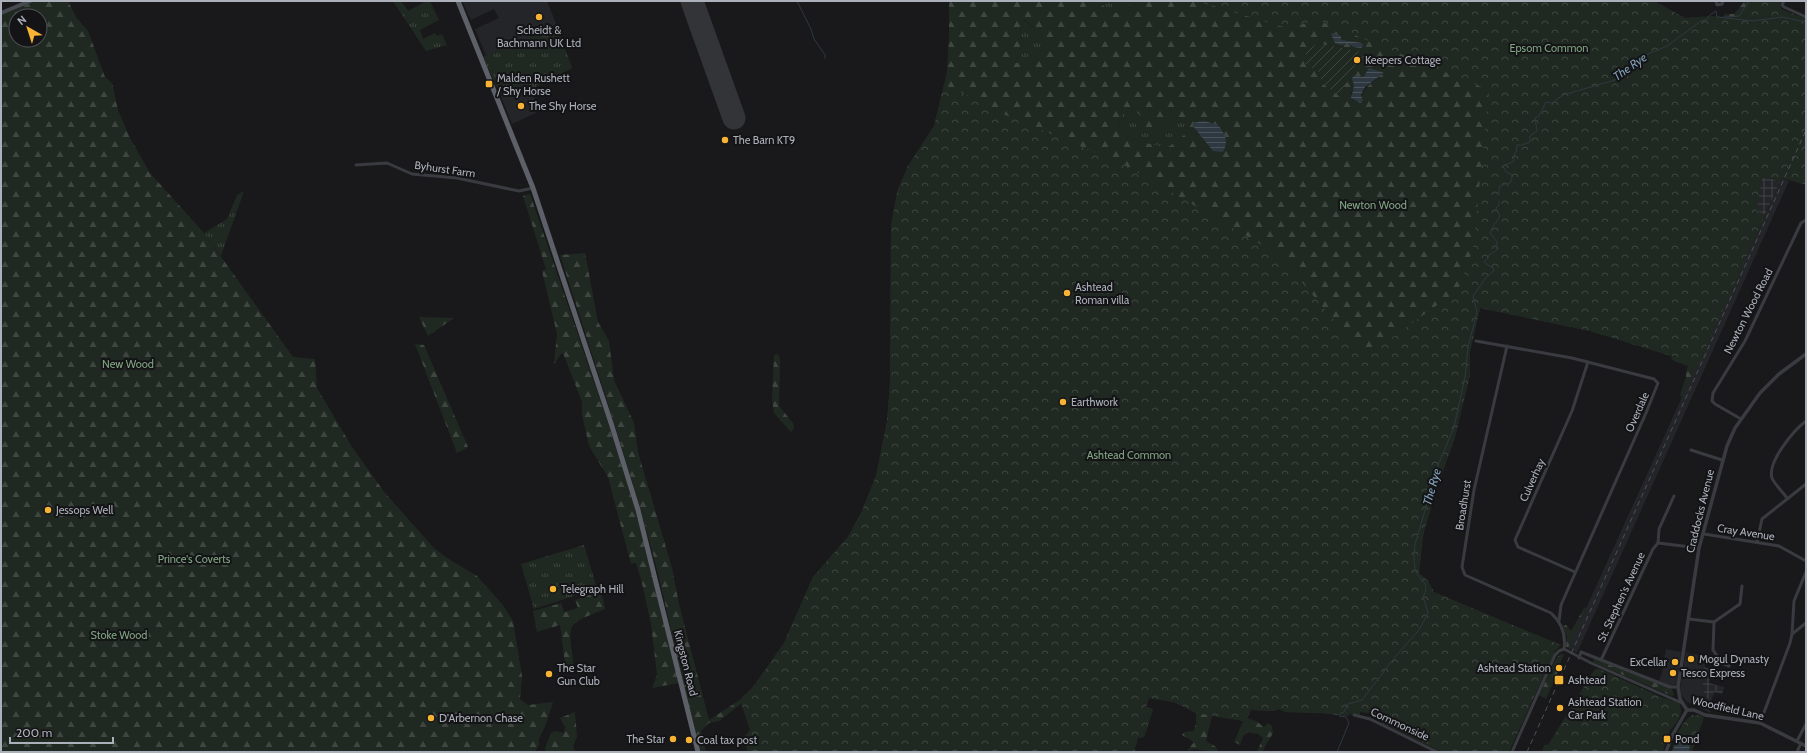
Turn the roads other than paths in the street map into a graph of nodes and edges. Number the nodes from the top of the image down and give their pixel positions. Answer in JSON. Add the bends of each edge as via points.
{"nodes":[{"id":1,"x":30,"y":1,"type":"edge"},
{"id":2,"x":458,"y":1,"type":"edge"},
{"id":3,"x":1716,"y":1,"type":"edge"},
{"id":4,"x":1723,"y":1,"type":"edge"},
{"id":5,"x":1783,"y":3,"type":"edge"},
{"id":6,"x":1,"y":13,"type":"edge"},
{"id":7,"x":1806,"y":17,"type":"edge"},
{"id":8,"x":356,"y":165,"type":"dead end"},
{"id":9,"x":533,"y":188,"type":"junction"},
{"id":10,"x":1806,"y":220,"type":"edge"},
{"id":11,"x":1476,"y":340,"type":"dead end"},
{"id":12,"x":1507,"y":346,"type":"junction"},
{"id":13,"x":1806,"y":354,"type":"edge"},
{"id":14,"x":1588,"y":362,"type":"junction"},
{"id":15,"x":1741,"y":419,"type":"junction"},
{"id":16,"x":1806,"y":420,"type":"edge"},
{"id":17,"x":1691,"y":450,"type":"dead end"},
{"id":18,"x":1722,"y":460,"type":"junction"},
{"id":19,"x":1806,"y":484,"type":"edge"},
{"id":20,"x":1674,"y":496,"type":"dead end"},
{"id":21,"x":1787,"y":498,"type":"junction"},
{"id":22,"x":1704,"y":534,"type":"junction"},
{"id":23,"x":1758,"y":542,"type":"junction"},
{"id":24,"x":1658,"y":543,"type":"junction"},
{"id":25,"x":1699,"y":548,"type":"junction"},
{"id":26,"x":1806,"y":562,"type":"edge"},
{"id":27,"x":1575,"y":572,"type":"junction"},
{"id":28,"x":1806,"y":572,"type":"edge"},
{"id":29,"x":1742,"y":586,"type":"dead end"},
{"id":30,"x":1560,"y":609,"type":"junction"},
{"id":31,"x":1551,"y":613,"type":"junction"},
{"id":32,"x":1689,"y":619,"type":"junction"},
{"id":33,"x":1559,"y":621,"type":"junction"},
{"id":34,"x":1714,"y":622,"type":"junction"},
{"id":35,"x":1806,"y":623,"type":"edge"},
{"id":36,"x":1792,"y":634,"type":"junction"},
{"id":37,"x":1564,"y":649,"type":"junction"},
{"id":38,"x":1579,"y":658,"type":"junction"},
{"id":39,"x":1602,"y":660,"type":"junction"},
{"id":40,"x":1729,"y":666,"type":"dead end"},
{"id":41,"x":1678,"y":687,"type":"junction"},
{"id":42,"x":1678,"y":695,"type":"junction"},
{"id":43,"x":1670,"y":697,"type":"junction"},
{"id":44,"x":1682,"y":703,"type":"junction"},
{"id":45,"x":1687,"y":710,"type":"junction"},
{"id":46,"x":1354,"y":716,"type":"dead end"},
{"id":47,"x":1760,"y":723,"type":"junction"},
{"id":48,"x":1806,"y":724,"type":"edge"},
{"id":49,"x":1799,"y":742,"type":"junction"},
{"id":50,"x":1806,"y":746,"type":"edge"},
{"id":51,"x":698,"y":752,"type":"edge"},
{"id":52,"x":1438,"y":752,"type":"edge"},
{"id":53,"x":1512,"y":752,"type":"edge"},
{"id":54,"x":1666,"y":752,"type":"edge"},
{"id":55,"x":1797,"y":752,"type":"edge"}],
"edges":[{"from":1,"to":6,"type":"main road"},
{"from":2,"to":9,"type":"highway","name":"Kingston Road"},
{"from":3,"to":4,"type":"street","via":[[1717,5]]},
{"from":5,"to":7,"type":"street"},
{"from":8,"to":9,"type":"street","name":"Byhurst Farm","via":[[387,163],[412,174],[457,178],[519,191]]},
{"from":9,"to":51,"type":"highway","name":"Kingston Road","via":[[638,510]]},
{"from":10,"to":15,"type":"street","name":"Newton Wood Road","via":[[1801,223],[1745,341],[1713,392],[1712,401],[1715,404]]},
{"from":11,"to":12,"type":"street","name":"Overdale"},
{"from":12,"to":14,"type":"street","name":"Overdale"},
{"from":12,"to":31,"type":"street","name":"Broadhurst","via":[[1474,490],[1462,567],[1465,575]]},
{"from":13,"to":15,"type":"street","name":"Craddocks Avenue","via":[[1771,381]]},
{"from":14,"to":27,"type":"street","name":"Culverhay","via":[[1572,411],[1515,540],[1518,547]]},
{"from":14,"to":27,"type":"street","name":"Overdale","via":[[1654,378],[1658,386]]},
{"from":15,"to":18,"type":"street","name":"Craddocks Avenue","via":[[1732,433]]},
{"from":16,"to":21,"type":"street","via":[[1788,438],[1772,468],[1772,479]]},
{"from":17,"to":18,"type":"street"},
{"from":18,"to":22,"type":"street","name":"Craddocks Avenue"},
{"from":19,"to":21,"type":"street"},
{"from":20,"to":24,"type":"street","name":"St. Stephen's Avenue","via":[[1659,529]]},
{"from":21,"to":23,"type":"street","via":[[1762,519]]},
{"from":22,"to":23,"type":"street","name":"Cray Avenue"},
{"from":22,"to":25,"type":"street","name":"Craddocks Avenue"},
{"from":23,"to":26,"type":"street","name":"Cray Avenue","via":[[1782,547]]},
{"from":24,"to":25,"type":"street","name":"St. Stephen's Avenue"},
{"from":24,"to":39,"type":"street","name":"St. Stephen's Avenue"},
{"from":25,"to":32,"type":"street","name":"Craddocks Avenue"},
{"from":27,"to":30,"type":"street","name":"Overdale"},
{"from":28,"to":36,"type":"street","via":[[1794,601]]},
{"from":29,"to":34,"type":"street","via":[[1740,604]]},
{"from":30,"to":31,"type":"street"},
{"from":30,"to":33,"type":"street","name":"Overdale"},
{"from":31,"to":33,"type":"street","name":"Broadhurst"},
{"from":32,"to":34,"type":"street"},
{"from":32,"to":41,"type":"street","name":"Craddocks Avenue"},
{"from":33,"to":37,"type":"street","via":[[1564,634]]},
{"from":34,"to":40,"type":"street","via":[[1713,650],[1722,662]]},
{"from":35,"to":36,"type":"street"},
{"from":36,"to":47,"type":"street"},
{"from":37,"to":38,"type":"street","name":"Woodfield Lane"},
{"from":37,"to":53,"type":"street","via":[[1555,655]]},
{"from":38,"to":39,"type":"street","via":[[1581,652]]},
{"from":38,"to":43,"type":"street","name":"Woodfield Lane"},
{"from":39,"to":41,"type":"street","via":[[1670,687]]},
{"from":41,"to":42,"type":"street","name":"Craddocks Avenue"},
{"from":42,"to":43,"type":"street","name":"Woodfield Lane"},
{"from":42,"to":44,"type":"street","name":"Craddocks Avenue"},
{"from":43,"to":44,"type":"street","name":"Woodfield Lane"},
{"from":44,"to":45,"type":"street","name":"Woodfield Lane"},
{"from":45,"to":47,"type":"street","name":"Woodfield Lane"},
{"from":45,"to":54,"type":"street"},
{"from":46,"to":52,"type":"street","name":"Commonside","via":[[1370,719]]},
{"from":47,"to":49,"type":"street","name":"Woodfield Lane"},
{"from":48,"to":49,"type":"street"},
{"from":49,"to":50,"type":"street","name":"Woodfield Lane"},
{"from":49,"to":55,"type":"street"}]}
